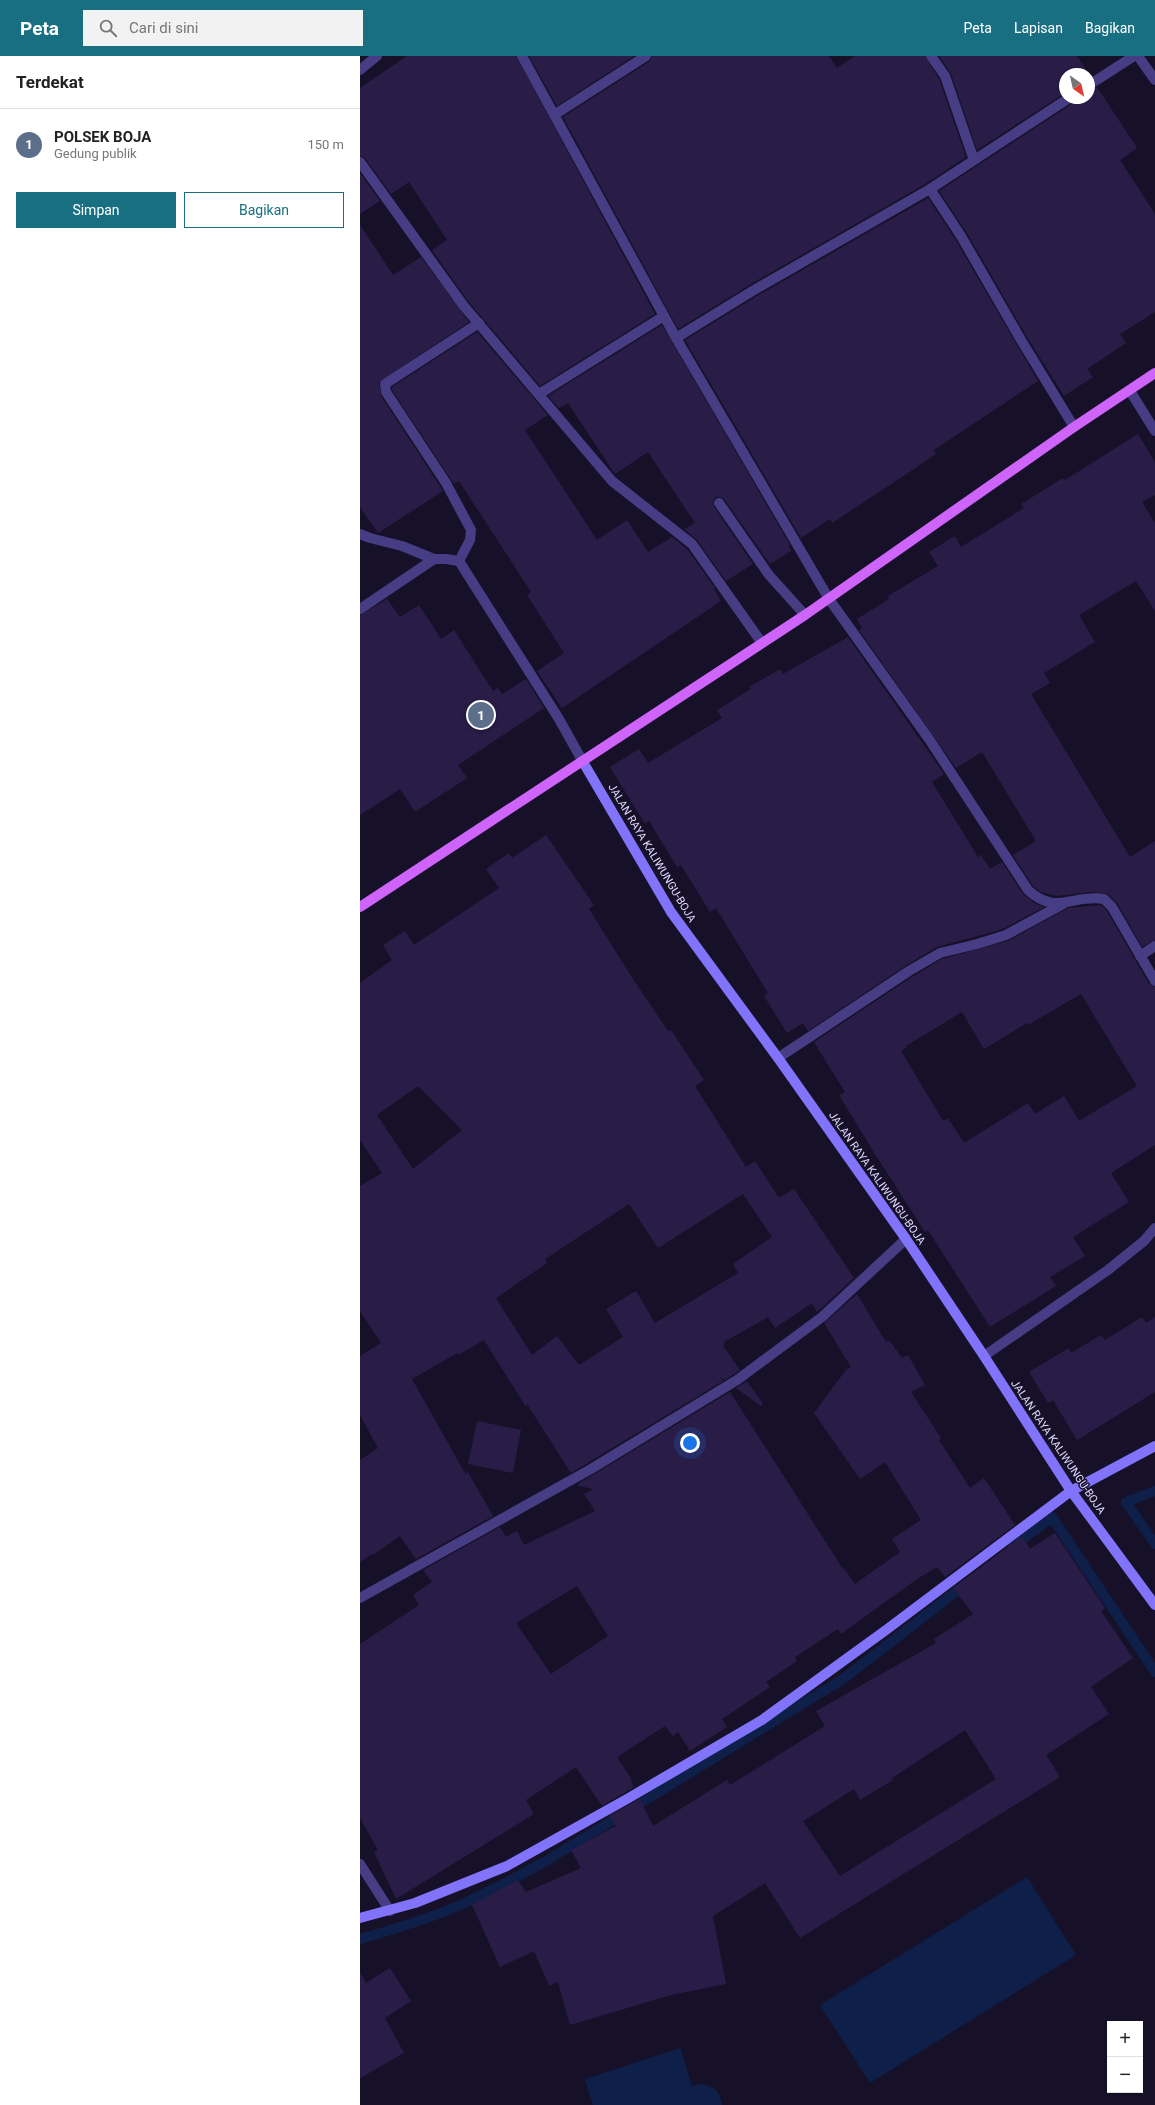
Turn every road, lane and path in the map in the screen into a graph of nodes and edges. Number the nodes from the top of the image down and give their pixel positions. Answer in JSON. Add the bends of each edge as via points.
{"nodes":[{"id":1,"x":378,"y":56,"type":"edge"},
{"id":2,"x":522,"y":56,"type":"edge"},
{"id":3,"x":646,"y":56,"type":"edge"},
{"id":4,"x":931,"y":56,"type":"edge"},
{"id":5,"x":1134,"y":56,"type":"edge"},
{"id":6,"x":1138,"y":56,"type":"edge"},
{"id":7,"x":360,"y":70,"type":"edge"},
{"id":8,"x":1155,"y":80,"type":"edge"},
{"id":9,"x":1095,"y":81,"type":"edge"},
{"id":10,"x":1060,"y":104,"type":"edge"},
{"id":11,"x":554,"y":115,"type":"junction"},
{"id":12,"x":974,"y":160,"type":"junction"},
{"id":13,"x":360,"y":162,"type":"edge"},
{"id":14,"x":930,"y":189,"type":"junction"},
{"id":15,"x":664,"y":316,"type":"junction"},
{"id":16,"x":479,"y":323,"type":"junction"},
{"id":17,"x":676,"y":338,"type":"junction"},
{"id":18,"x":1155,"y":373,"type":"edge"},
{"id":19,"x":1130,"y":391,"type":"junction"},
{"id":20,"x":538,"y":394,"type":"junction"},
{"id":21,"x":1074,"y":427,"type":"junction"},
{"id":22,"x":1155,"y":431,"type":"edge"},
{"id":23,"x":719,"y":503,"type":"dead end"},
{"id":24,"x":360,"y":534,"type":"edge"},
{"id":25,"x":434,"y":559,"type":"junction"},
{"id":26,"x":459,"y":561,"type":"junction"},
{"id":27,"x":829,"y":599,"type":"junction"},
{"id":28,"x":360,"y":609,"type":"edge"},
{"id":29,"x":805,"y":615,"type":"junction"},
{"id":30,"x":762,"y":643,"type":"junction"},
{"id":31,"x":582,"y":762,"type":"junction"},
{"id":32,"x":1064,"y":904,"type":"junction"},
{"id":33,"x":360,"y":907,"type":"edge"},
{"id":34,"x":1155,"y":946,"type":"edge"},
{"id":35,"x":1140,"y":956,"type":"junction"},
{"id":36,"x":1155,"y":981,"type":"edge"},
{"id":37,"x":778,"y":1058,"type":"junction"},
{"id":38,"x":1155,"y":1228,"type":"edge"},
{"id":39,"x":906,"y":1239,"type":"junction"},
{"id":40,"x":984,"y":1356,"type":"junction"},
{"id":41,"x":1155,"y":1446,"type":"edge"},
{"id":42,"x":1071,"y":1491,"type":"junction"},
{"id":43,"x":360,"y":1598,"type":"edge"},
{"id":44,"x":1155,"y":1605,"type":"edge"},
{"id":45,"x":360,"y":1864,"type":"edge"},
{"id":46,"x":390,"y":1911,"type":"junction"},
{"id":47,"x":360,"y":1918,"type":"edge"}],
"edges":[{"from":1,"to":7,"type":"street"},
{"from":2,"to":11,"type":"street"},
{"from":3,"to":11,"type":"street"},
{"from":4,"to":12,"type":"street","via":[[945,76]]},
{"from":5,"to":9,"type":"street"},
{"from":6,"to":8,"type":"street"},
{"from":10,"to":12,"type":"street"},
{"from":11,"to":15,"type":"street"},
{"from":12,"to":14,"type":"street"},
{"from":13,"to":16,"type":"street","via":[[463,305]]},
{"from":14,"to":17,"type":"street"},
{"from":14,"to":21,"type":"street","via":[[962,236]]},
{"from":15,"to":17,"type":"street"},
{"from":15,"to":20,"type":"street"},
{"from":16,"to":20,"type":"street"},
{"from":16,"to":26,"type":"street","via":[[385,384],[386,392],[446,483],[471,530],[470,540]]},
{"from":17,"to":27,"type":"street"},
{"from":18,"to":19,"type":"main road"},
{"from":19,"to":21,"type":"main road"},
{"from":19,"to":22,"type":"street"},
{"from":20,"to":30,"type":"street","via":[[612,481],[692,544]]},
{"from":21,"to":27,"type":"main road"},
{"from":23,"to":29,"type":"street","via":[[769,575]]},
{"from":24,"to":25,"type":"street","via":[[402,546]]},
{"from":25,"to":26,"type":"street"},
{"from":25,"to":28,"type":"street"},
{"from":26,"to":31,"type":"street","via":[[559,719]]},
{"from":27,"to":29,"type":"main road"},
{"from":27,"to":32,"type":"street","via":[[929,739],[1028,890],[1038,900]]},
{"from":29,"to":30,"type":"main road"},
{"from":30,"to":31,"type":"main road"},
{"from":31,"to":33,"type":"main road"},
{"from":31,"to":37,"type":"main road","name":"JALAN RAYA KALIWUNGU-BOJA","via":[[671,912]]},
{"from":32,"to":35,"type":"street","via":[[1086,898],[1104,899],[1112,907]]},
{"from":32,"to":37,"type":"street","via":[[1006,935],[940,953]]},
{"from":34,"to":35,"type":"street"},
{"from":35,"to":36,"type":"street"},
{"from":37,"to":39,"type":"main road","name":"JALAN RAYA KALIWUNGU-BOJA"},
{"from":38,"to":40,"type":"street","via":[[1144,1241],[1108,1270]]},
{"from":39,"to":40,"type":"main road","name":"JALAN RAYA KALIWUNGU-BOJA"},
{"from":39,"to":43,"type":"street","via":[[822,1317],[737,1380],[590,1469]]},
{"from":40,"to":42,"type":"main road","name":"JALAN RAYA KALIWUNGU-BOJA"},
{"from":41,"to":42,"type":"main road"},
{"from":42,"to":44,"type":"main road","name":"JALAN RAYA KALIWUNGU-BOJA"},
{"from":42,"to":46,"type":"main road","via":[[762,1720],[507,1866]]},
{"from":45,"to":46,"type":"street"},
{"from":46,"to":47,"type":"main road"}]}
